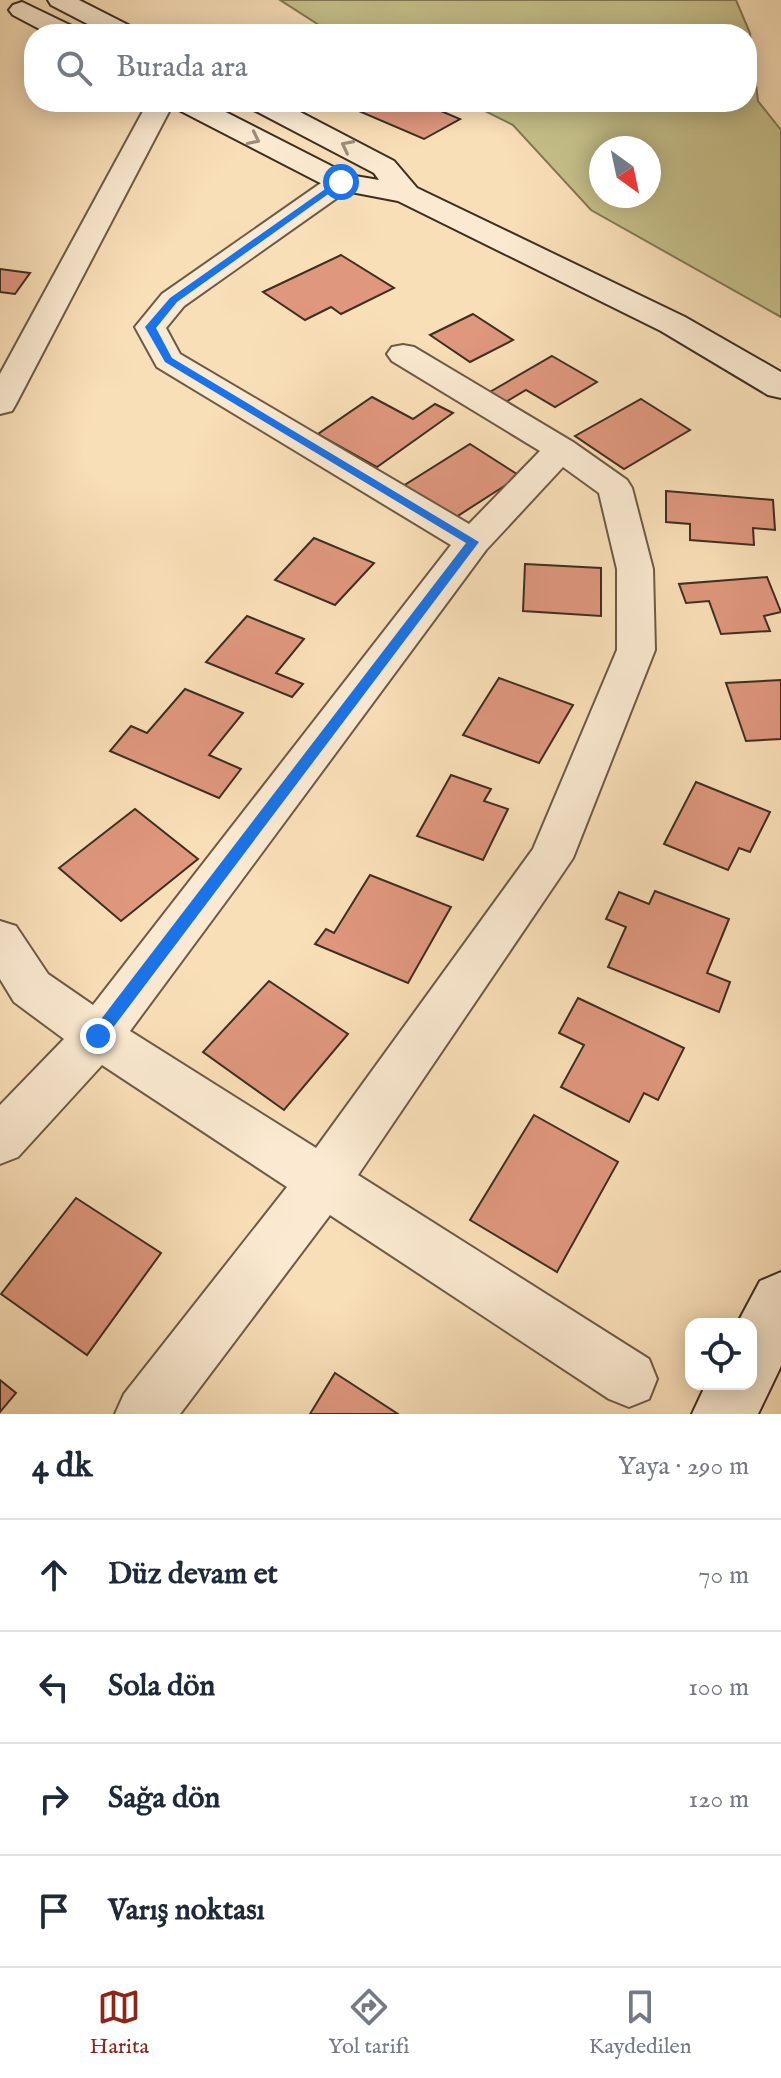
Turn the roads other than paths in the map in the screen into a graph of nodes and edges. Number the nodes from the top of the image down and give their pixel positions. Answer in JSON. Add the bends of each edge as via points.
{"nodes":[{"id":1,"x":48,"y":0,"type":"edge"},
{"id":2,"x":60,"y":0,"type":"edge"},
{"id":3,"x":8,"y":10,"type":"edge"},
{"id":4,"x":44,"y":24,"type":"edge"},
{"id":5,"x":107,"y":24,"type":"edge"},
{"id":6,"x":156,"y":112,"type":"edge"},
{"id":7,"x":204,"y":112,"type":"edge"},
{"id":8,"x":279,"y":112,"type":"edge"},
{"id":9,"x":341,"y":182,"type":"junction"},
{"id":10,"x":406,"y":194,"type":"junction"},
{"id":11,"x":403,"y":354,"type":"dead end"},
{"id":12,"x":781,"y":387,"type":"edge"},
{"id":13,"x":0,"y":404,"type":"edge"},
{"id":14,"x":561,"y":449,"type":"junction"},
{"id":15,"x":473,"y":542,"type":"junction"},
{"id":16,"x":0,"y":940,"type":"edge"},
{"id":17,"x":98,"y":1036,"type":"junction"},
{"id":18,"x":0,"y":1140,"type":"edge"},
{"id":19,"x":323,"y":1182,"type":"junction"},
{"id":20,"x":781,"y":1302,"type":"edge"},
{"id":21,"x":757,"y":1349,"type":"edge"},
{"id":22,"x":629,"y":1379,"type":"dead end"},
{"id":23,"x":737,"y":1390,"type":"edge"},
{"id":24,"x":144,"y":1414,"type":"edge"},
{"id":25,"x":724,"y":1414,"type":"edge"}],
"edges":[{"from":1,"to":3,"type":"street"},
{"from":2,"to":5,"type":"street"},
{"from":3,"to":4,"type":"street"},
{"from":6,"to":13,"type":"street"},
{"from":7,"to":9,"type":"street","one_way":true},
{"from":10,"to":8,"type":"street","one_way":true,"via":[[384,167]]},
{"from":9,"to":10,"type":"street"},
{"from":9,"to":15,"type":"street","via":[[173,300],[150,327],[168,360]]},
{"from":10,"to":12,"type":"street","via":[[673,324]]},
{"from":11,"to":14,"type":"street"},
{"from":14,"to":15,"type":"street"},
{"from":14,"to":19,"type":"street","via":[[615,488],[635,569],[636,650],[551,858]]},
{"from":15,"to":17,"type":"street"},
{"from":16,"to":17,"type":"street","via":[[31,988]]},
{"from":17,"to":18,"type":"street"},
{"from":17,"to":19,"type":"street"},
{"from":19,"to":22,"type":"street"},
{"from":19,"to":24,"type":"street"},
{"from":20,"to":21,"type":"street"},
{"from":23,"to":25,"type":"street"}]}
